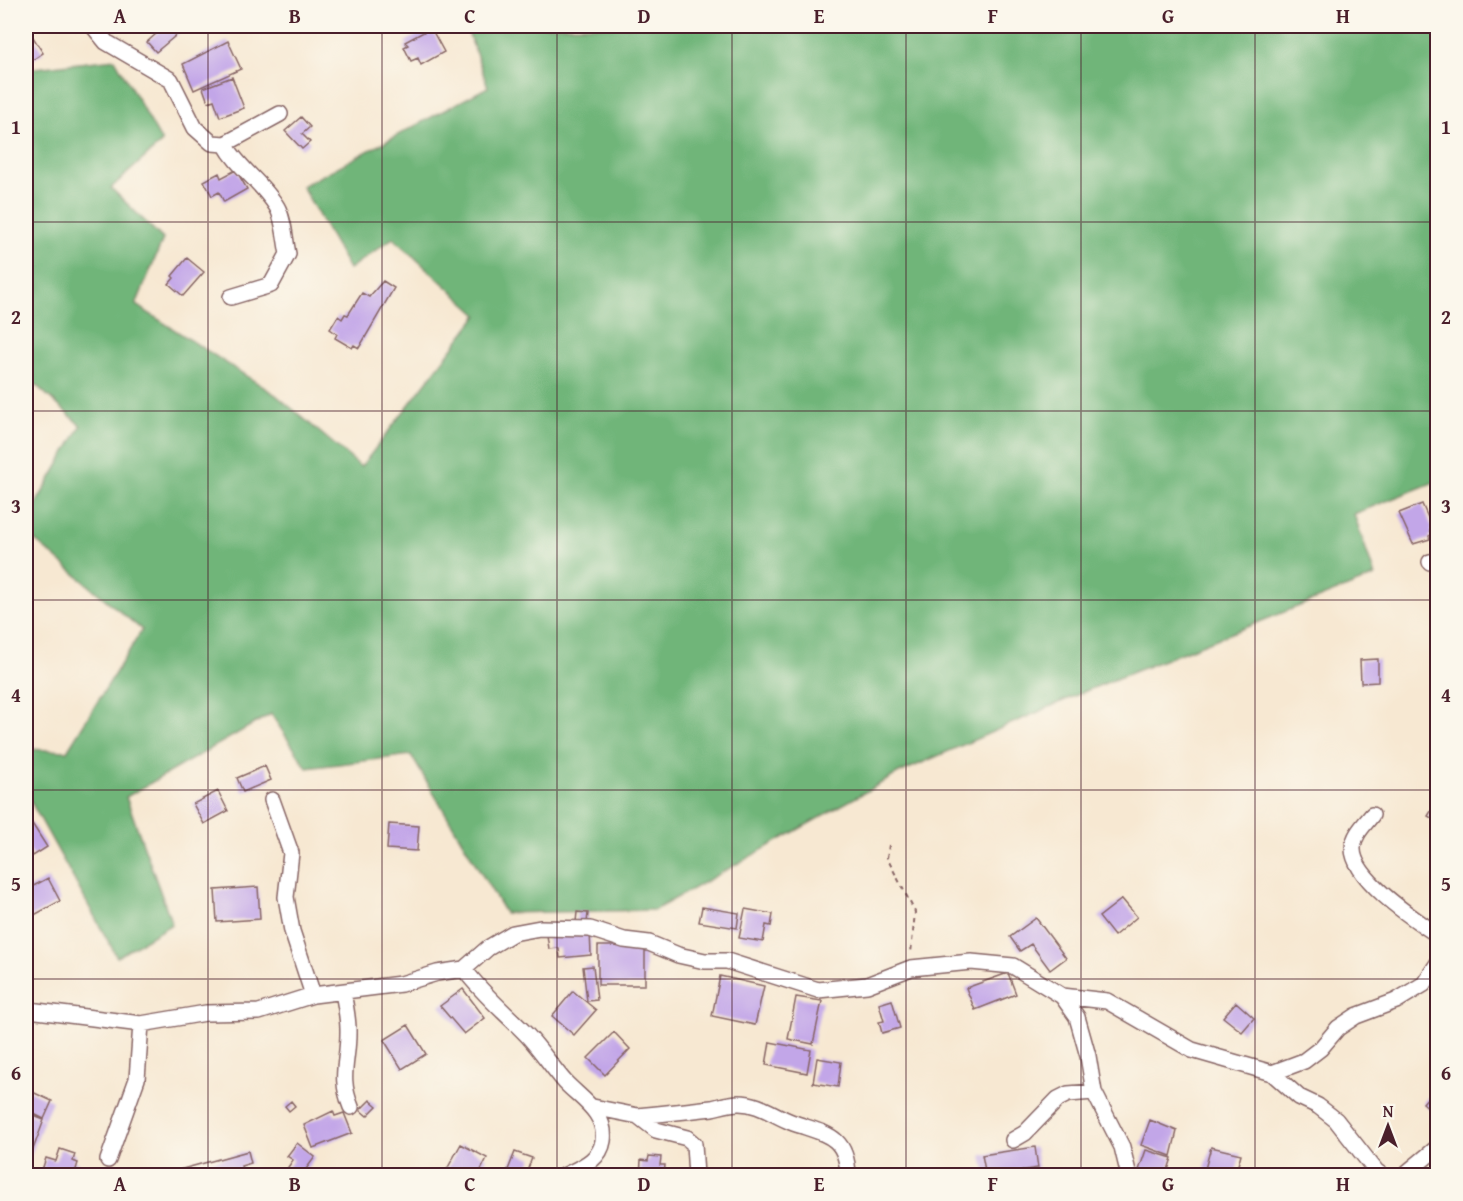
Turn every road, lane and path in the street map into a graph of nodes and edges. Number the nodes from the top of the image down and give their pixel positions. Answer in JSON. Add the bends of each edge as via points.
{"nodes":[{"id":1,"x":93,"y":26,"type":"edge"},
{"id":2,"x":280,"y":114,"type":"dead end"},
{"id":3,"x":225,"y":144,"type":"junction"},
{"id":4,"x":231,"y":297,"type":"dead end"},
{"id":5,"x":272,"y":800,"type":"dead end"},
{"id":6,"x":1372,"y":815,"type":"dead end"},
{"id":7,"x":889,"y":845,"type":"dead end"},
{"id":8,"x":1437,"y":934,"type":"edge"},
{"id":9,"x":1437,"y":963,"type":"edge"},
{"id":10,"x":911,"y":968,"type":"junction"},
{"id":11,"x":464,"y":969,"type":"junction"},
{"id":12,"x":343,"y":992,"type":"junction"},
{"id":13,"x":313,"y":995,"type":"junction"},
{"id":14,"x":1062,"y":996,"type":"junction"},
{"id":15,"x":26,"y":1007,"type":"edge"},
{"id":16,"x":141,"y":1024,"type":"junction"},
{"id":17,"x":1272,"y":1073,"type":"junction"},
{"id":18,"x":1094,"y":1092,"type":"junction"},
{"id":19,"x":351,"y":1107,"type":"dead end"},
{"id":20,"x":593,"y":1107,"type":"junction"},
{"id":21,"x":638,"y":1116,"type":"junction"},
{"id":22,"x":1013,"y":1140,"type":"dead end"},
{"id":23,"x":1437,"y":1147,"type":"edge"},
{"id":24,"x":108,"y":1160,"type":"dead end"},
{"id":25,"x":564,"y":1176,"type":"edge"},
{"id":26,"x":696,"y":1176,"type":"edge"},
{"id":27,"x":848,"y":1176,"type":"edge"},
{"id":28,"x":1129,"y":1176,"type":"edge"},
{"id":29,"x":1383,"y":1176,"type":"edge"},
{"id":30,"x":1402,"y":1176,"type":"edge"}],
"edges":[{"from":1,"to":3,"type":"street","via":[[106,42],[171,80],[195,128],[212,143]]},
{"from":2,"to":3,"type":"street"},
{"from":3,"to":4,"type":"street","via":[[279,209],[288,254],[271,285]]},
{"from":5,"to":13,"type":"street","via":[[291,853],[286,897],[292,931]]},
{"from":6,"to":8,"type":"street","via":[[1353,845],[1362,873],[1406,914]]},
{"from":7,"to":10,"type":"path","via":[[887,858],[915,912]]},
{"from":9,"to":17,"type":"street","via":[[1424,984],[1396,1001],[1356,1016],[1304,1061]]},
{"from":10,"to":11,"type":"street","via":[[867,985],[818,990],[727,961],[678,955],[649,943],[590,929],[540,928],[513,933]]},
{"from":10,"to":14,"type":"street","via":[[971,962],[1013,966]]},
{"from":11,"to":12,"type":"street"},
{"from":11,"to":20,"type":"street","via":[[491,1003]]},
{"from":12,"to":13,"type":"street"},
{"from":12,"to":19,"type":"street","via":[[348,1029],[343,1075]]},
{"from":13,"to":16,"type":"street","via":[[259,1012],[206,1013]]},
{"from":14,"to":17,"type":"street","via":[[1107,1002],[1192,1050]]},
{"from":14,"to":18,"type":"street","via":[[1077,1017]]},
{"from":15,"to":16,"type":"street"},
{"from":16,"to":24,"type":"street","via":[[137,1079]]},
{"from":17,"to":29,"type":"street","via":[[1299,1097],[1336,1120]]},
{"from":18,"to":22,"type":"street","via":[[1058,1099]]},
{"from":18,"to":28,"type":"street","via":[[1122,1147]]},
{"from":20,"to":21,"type":"street"},
{"from":20,"to":25,"type":"street","via":[[603,1141],[592,1162]]},
{"from":21,"to":26,"type":"street","via":[[656,1130],[687,1138],[694,1144]]},
{"from":21,"to":27,"type":"street","via":[[739,1103],[756,1105],[830,1136],[842,1147]]},
{"from":23,"to":30,"type":"street"}]}
